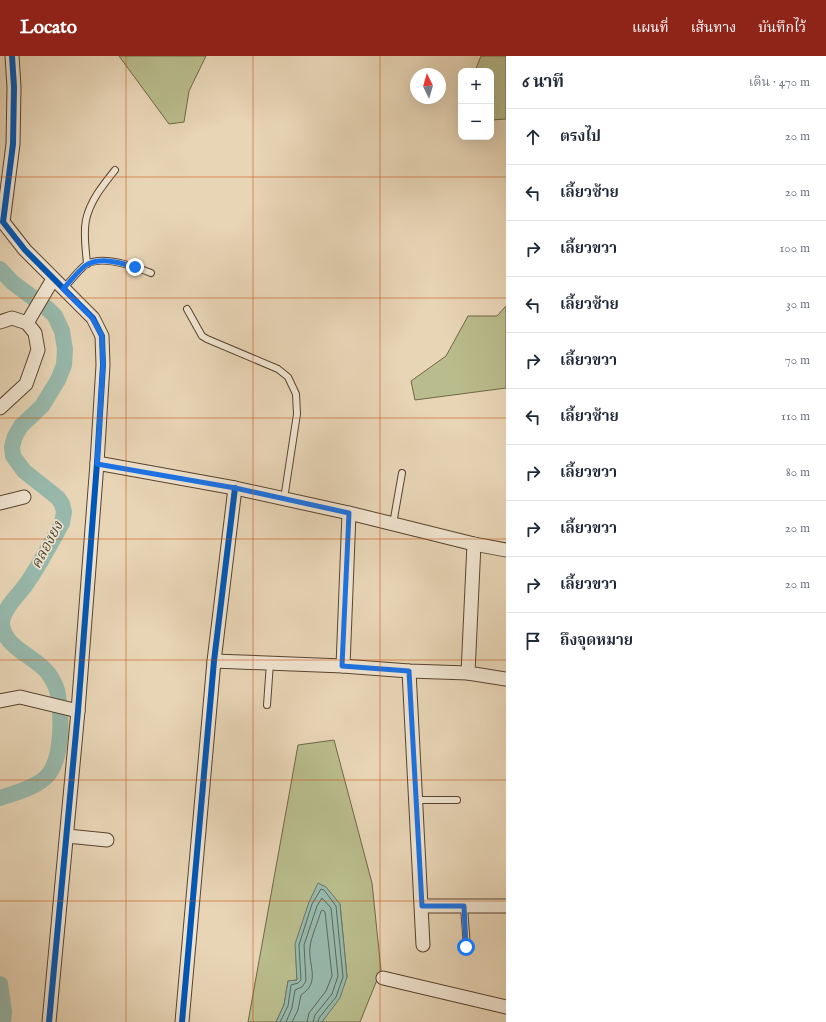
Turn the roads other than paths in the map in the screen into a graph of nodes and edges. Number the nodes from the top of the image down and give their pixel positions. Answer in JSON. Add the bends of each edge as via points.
{"nodes":[{"id":1,"x":12,"y":56,"type":"edge"},
{"id":2,"x":115,"y":170,"type":"dead end"},
{"id":3,"x":2,"y":223,"type":"edge"},
{"id":4,"x":87,"y":264,"type":"junction"},
{"id":5,"x":151,"y":273,"type":"dead end"},
{"id":6,"x":53,"y":279,"type":"junction"},
{"id":7,"x":63,"y":289,"type":"junction"},
{"id":8,"x":187,"y":309,"type":"dead end"},
{"id":9,"x":0,"y":322,"type":"edge"},
{"id":10,"x":27,"y":323,"type":"junction"},
{"id":11,"x":0,"y":408,"type":"edge"},
{"id":12,"x":97,"y":464,"type":"junction"},
{"id":13,"x":402,"y":472,"type":"dead end"},
{"id":14,"x":235,"y":488,"type":"junction"},
{"id":15,"x":24,"y":497,"type":"dead end"},
{"id":16,"x":284,"y":499,"type":"junction"},
{"id":17,"x":0,"y":503,"type":"edge"},
{"id":18,"x":349,"y":513,"type":"junction"},
{"id":19,"x":393,"y":524,"type":"junction"},
{"id":20,"x":474,"y":544,"type":"junction"},
{"id":21,"x":506,"y":550,"type":"edge"},
{"id":22,"x":214,"y":661,"type":"junction"},
{"id":23,"x":270,"y":663,"type":"junction"},
{"id":24,"x":342,"y":666,"type":"junction"},
{"id":25,"x":409,"y":671,"type":"junction"},
{"id":26,"x":468,"y":673,"type":"junction"},
{"id":27,"x":506,"y":680,"type":"edge"},
{"id":28,"x":0,"y":701,"type":"edge"},
{"id":29,"x":267,"y":705,"type":"dead end"},
{"id":30,"x":74,"y":711,"type":"junction"},
{"id":31,"x":416,"y":800,"type":"junction"},
{"id":32,"x":457,"y":800,"type":"dead end"},
{"id":33,"x":67,"y":836,"type":"junction"},
{"id":34,"x":107,"y":840,"type":"dead end"},
{"id":35,"x":422,"y":906,"type":"junction"},
{"id":36,"x":464,"y":906,"type":"junction"},
{"id":37,"x":506,"y":906,"type":"edge"},
{"id":38,"x":423,"y":945,"type":"dead end"},
{"id":39,"x":466,"y":947,"type":"dead end"},
{"id":40,"x":383,"y":978,"type":"dead end"},
{"id":41,"x":506,"y":1007,"type":"edge"},
{"id":42,"x":49,"y":1022,"type":"edge"},
{"id":43,"x":182,"y":1022,"type":"edge"}],
"edges":[{"from":1,"to":3,"type":"street","via":[[13,144]]},
{"from":2,"to":4,"type":"lane","via":[[90,207],[86,221]]},
{"from":3,"to":6,"type":"street"},
{"from":4,"to":5,"type":"lane","via":[[114,261]]},
{"from":4,"to":7,"type":"lane"},
{"from":6,"to":7,"type":"street"},
{"from":6,"to":10,"type":"street"},
{"from":7,"to":12,"type":"street","via":[[92,318],[102,336],[103,365]]},
{"from":8,"to":16,"type":"lane","via":[[202,336],[207,340],[278,369],[288,377],[296,394],[297,414]]},
{"from":9,"to":10,"type":"street","via":[[12,318]]},
{"from":10,"to":11,"type":"street","via":[[35,333],[38,350],[26,384]]},
{"from":12,"to":14,"type":"street"},
{"from":12,"to":30,"type":"street"},
{"from":13,"to":19,"type":"lane"},
{"from":14,"to":16,"type":"street"},
{"from":14,"to":22,"type":"street"},
{"from":15,"to":17,"type":"street"},
{"from":16,"to":18,"type":"street"},
{"from":18,"to":19,"type":"street"},
{"from":18,"to":24,"type":"street"},
{"from":19,"to":20,"type":"street"},
{"from":20,"to":21,"type":"street"},
{"from":20,"to":26,"type":"street"},
{"from":22,"to":23,"type":"street"},
{"from":22,"to":43,"type":"street"},
{"from":23,"to":24,"type":"street"},
{"from":23,"to":29,"type":"lane"},
{"from":24,"to":25,"type":"street"},
{"from":25,"to":26,"type":"street"},
{"from":25,"to":31,"type":"street"},
{"from":26,"to":27,"type":"street"},
{"from":28,"to":30,"type":"street","via":[[20,697]]},
{"from":30,"to":33,"type":"street"},
{"from":31,"to":32,"type":"lane"},
{"from":31,"to":35,"type":"street"},
{"from":33,"to":34,"type":"street"},
{"from":33,"to":42,"type":"street"},
{"from":35,"to":36,"type":"street"},
{"from":35,"to":38,"type":"street"},
{"from":36,"to":37,"type":"street"},
{"from":36,"to":39,"type":"lane"},
{"from":40,"to":41,"type":"street"}]}
